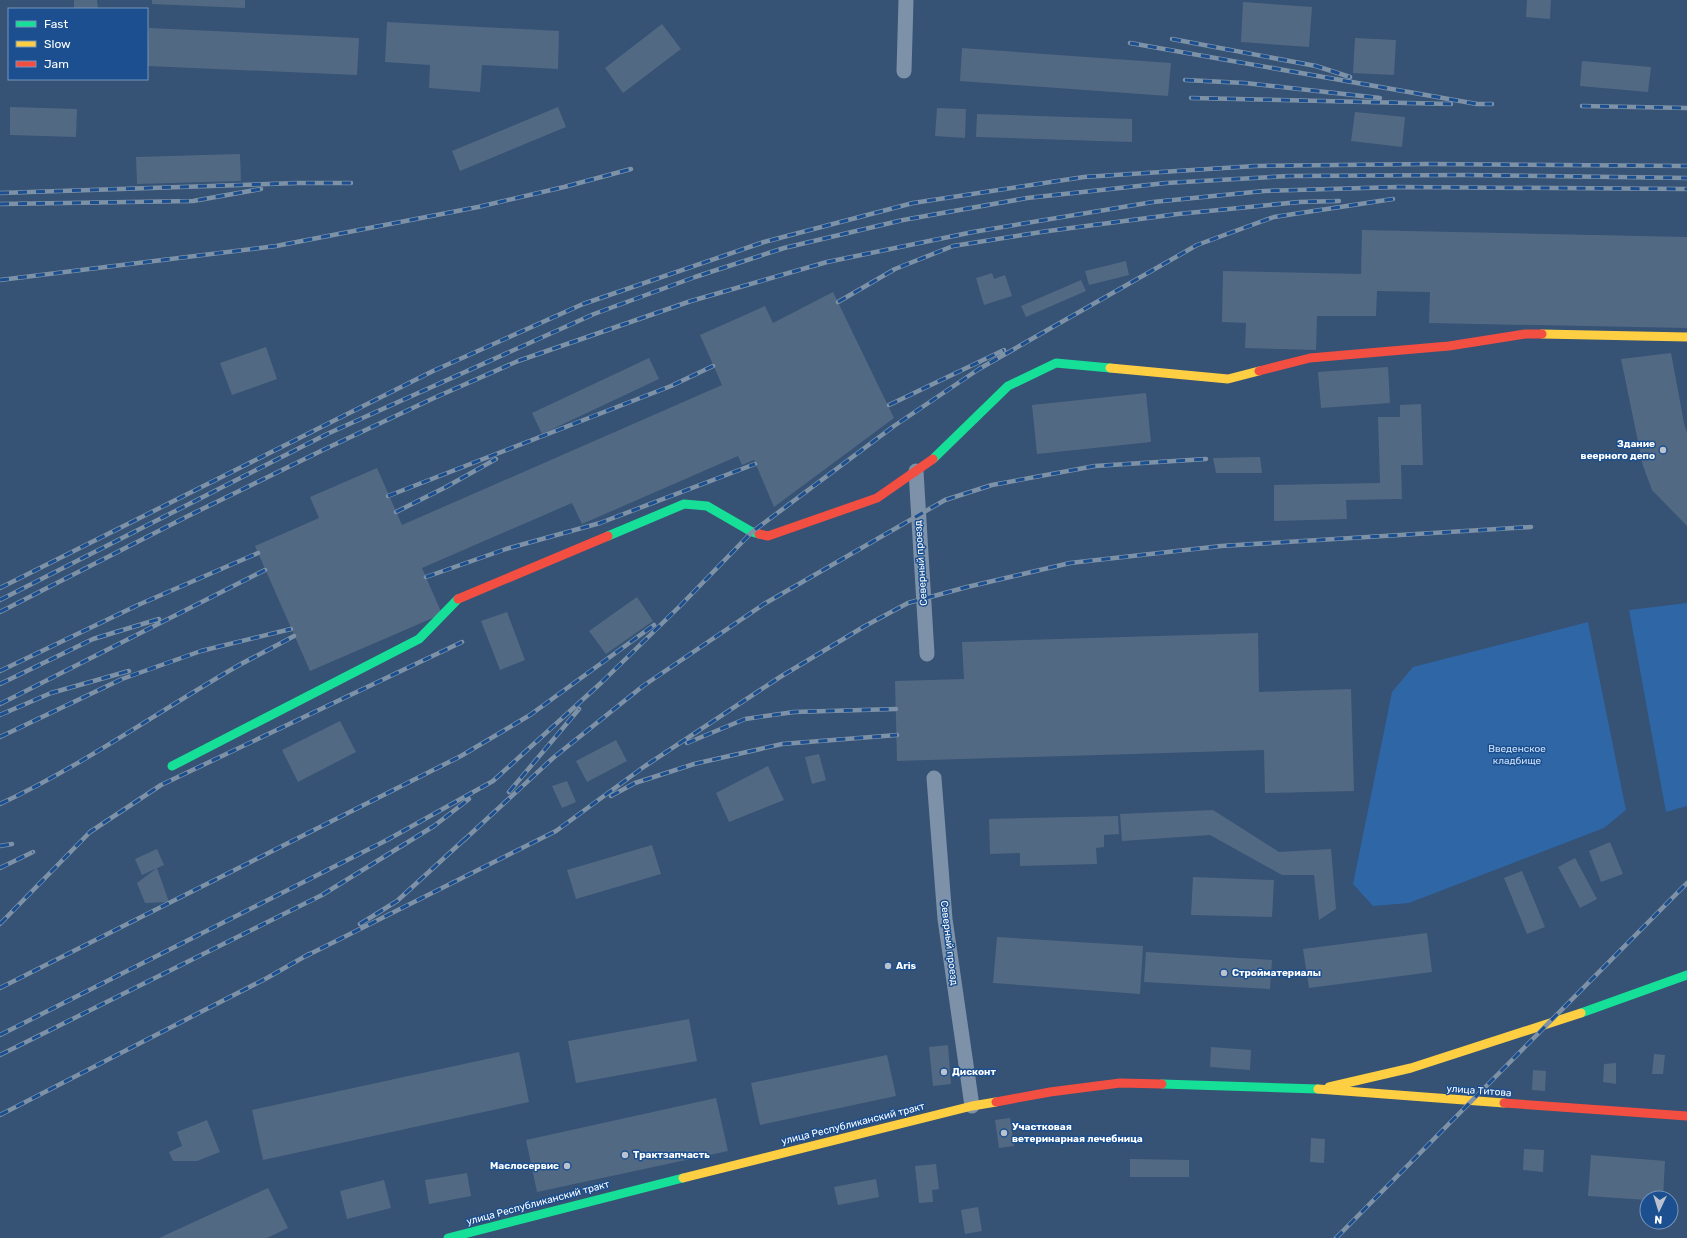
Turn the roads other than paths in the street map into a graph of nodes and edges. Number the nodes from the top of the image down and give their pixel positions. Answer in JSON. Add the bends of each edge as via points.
{"nodes":[{"id":1,"x":906,"y":0,"type":"edge"},
{"id":2,"x":904,"y":71,"type":"dead end"},
{"id":3,"x":1687,"y":337,"type":"edge"},
{"id":4,"x":916,"y":471,"type":"junction"},
{"id":5,"x":927,"y":654,"type":"dead end"},
{"id":6,"x":172,"y":766,"type":"dead end"},
{"id":7,"x":934,"y":778,"type":"dead end"},
{"id":8,"x":1687,"y":975,"type":"edge"},
{"id":9,"x":1270,"y":1087,"type":"joint"},
{"id":10,"x":1323,"y":1089,"type":"junction"},
{"id":11,"x":972,"y":1106,"type":"junction"},
{"id":12,"x":1687,"y":1116,"type":"edge"},
{"id":13,"x":448,"y":1238,"type":"edge"}],
"edges":[{"from":1,"to":2,"type":"street"},
{"from":3,"to":4,"type":"street","via":[[1525,334],[1449,346],[1310,358],[1228,379],[1056,363],[1008,386],[926,465]]},
{"from":4,"to":5,"type":"street","name":"Северный проезд"},
{"from":4,"to":6,"type":"street","via":[[877,498],[768,536],[752,532],[707,506],[684,504],[460,597],[419,639]]},
{"from":7,"to":11,"type":"street","name":"Северный проезд","via":[[945,920]]},
{"from":8,"to":10,"type":"street","via":[[1546,1025],[1411,1068]]},
{"from":9,"to":10,"type":"street","name":"улица Титова"},
{"from":9,"to":11,"type":"street","name":"улица Республиканский тракт","via":[[1120,1083]]},
{"from":10,"to":12,"type":"street","name":"улица Титова"},
{"from":11,"to":13,"type":"street","name":"улица Республиканский тракт"}]}
